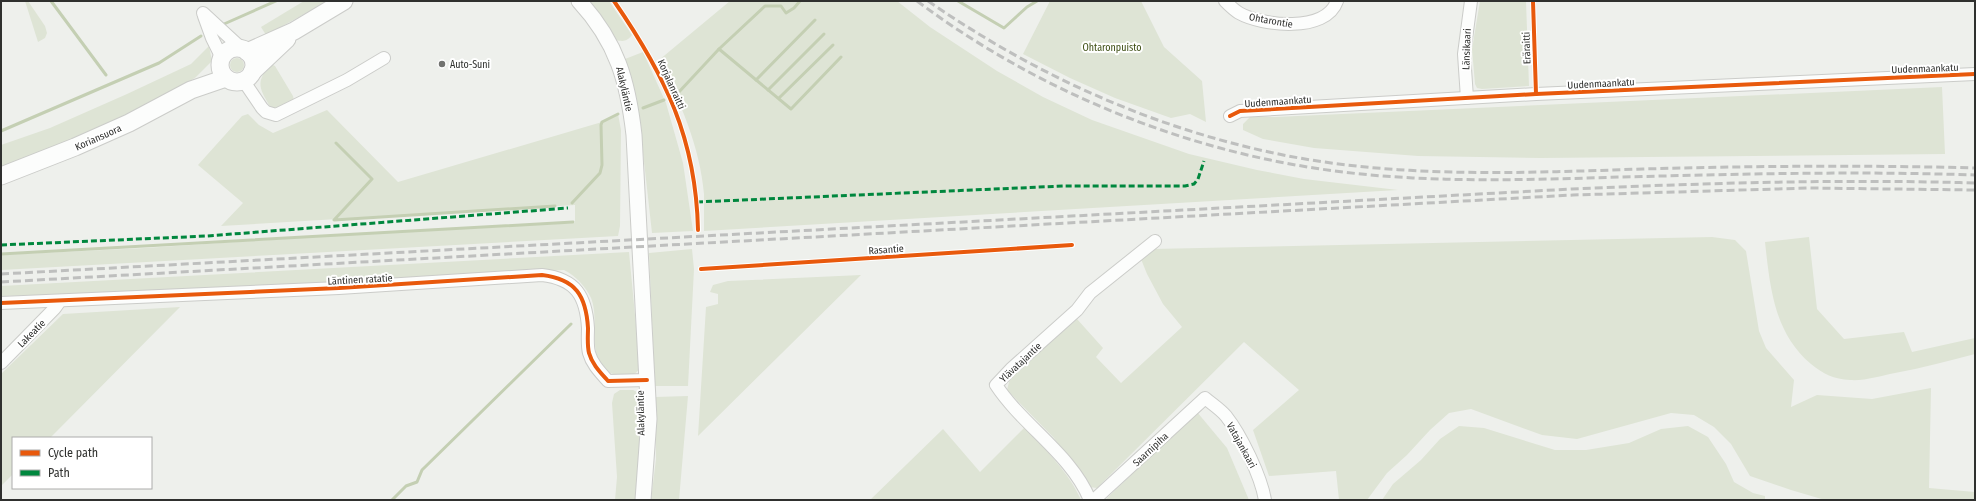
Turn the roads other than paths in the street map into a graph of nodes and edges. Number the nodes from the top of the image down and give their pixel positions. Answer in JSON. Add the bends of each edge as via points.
{"nodes":[{"id":1,"x":344,"y":1,"type":"edge"},
{"id":2,"x":579,"y":1,"type":"edge"},
{"id":3,"x":1224,"y":1,"type":"edge"},
{"id":4,"x":1338,"y":1,"type":"edge"},
{"id":5,"x":1471,"y":1,"type":"edge"},
{"id":6,"x":294,"y":31,"type":"junction"},
{"id":7,"x":244,"y":51,"type":"junction"},
{"id":8,"x":384,"y":58,"type":"dead end"},
{"id":9,"x":222,"y":66,"type":"junction"},
{"id":10,"x":1975,"y":74,"type":"edge"},
{"id":11,"x":248,"y":76,"type":"junction"},
{"id":12,"x":1467,"y":98,"type":"junction"},
{"id":13,"x":1230,"y":116,"type":"dead end"},
{"id":14,"x":1,"y":176,"type":"edge"},
{"id":15,"x":1155,"y":241,"type":"dead end"},
{"id":16,"x":60,"y":301,"type":"junction"},
{"id":17,"x":1,"y":302,"type":"edge"},
{"id":18,"x":1,"y":363,"type":"edge"},
{"id":19,"x":647,"y":380,"type":"junction"},
{"id":20,"x":1205,"y":398,"type":"joint"},
{"id":21,"x":643,"y":500,"type":"edge"},
{"id":22,"x":1090,"y":500,"type":"edge"},
{"id":23,"x":1094,"y":500,"type":"edge"},
{"id":24,"x":1265,"y":500,"type":"edge"}],
"edges":[{"from":1,"to":6,"type":"main road"},
{"from":2,"to":19,"type":"street","name":"Alakyläntie","via":[[601,28],[615,52],[630,104],[634,136]]},
{"from":3,"to":4,"type":"street","name":"Ohtarontie","via":[[1239,13],[1283,24],[1312,22],[1325,15]]},
{"from":5,"to":12,"type":"street","name":"Länsikaari","via":[[1464,54]]},
{"from":6,"to":7,"type":"main road"},
{"from":6,"to":11,"type":"main road"},
{"from":7,"to":9,"type":"main road","via":[[230,50]]},
{"from":7,"to":9,"type":"street","via":[[203,12]]},
{"from":7,"to":11,"type":"main road","via":[[253,61]]},
{"from":8,"to":11,"type":"street","via":[[347,80],[276,115],[262,108]]},
{"from":9,"to":11,"type":"main road","via":[[234,82]]},
{"from":9,"to":14,"type":"main road","name":"Koriansuora","via":[[191,90],[129,123]]},
{"from":10,"to":12,"type":"street","name":"Uudenmaankatu"},
{"from":12,"to":13,"type":"street","name":"Uudenmaankatu","via":[[1240,112]]},
{"from":15,"to":22,"type":"street","name":"Ylävatajantie","via":[[1090,293],[1077,310],[1010,369],[996,385],[1080,480]]},
{"from":16,"to":17,"type":"street","name":"Läntinen ratatie"},
{"from":16,"to":18,"type":"street","name":"Lakeatie"},
{"from":16,"to":19,"type":"street","name":"Läntinen ratatie","via":[[556,277],[570,283],[579,292],[587,318],[589,352],[593,363],[608,380]]},
{"from":19,"to":21,"type":"street","name":"Alakyläntie","via":[[648,441]]},
{"from":20,"to":23,"type":"street","name":"Saarnipiha"},
{"from":20,"to":24,"type":"street","name":"Vatajankaari","via":[[1226,416],[1255,468]]}]}
